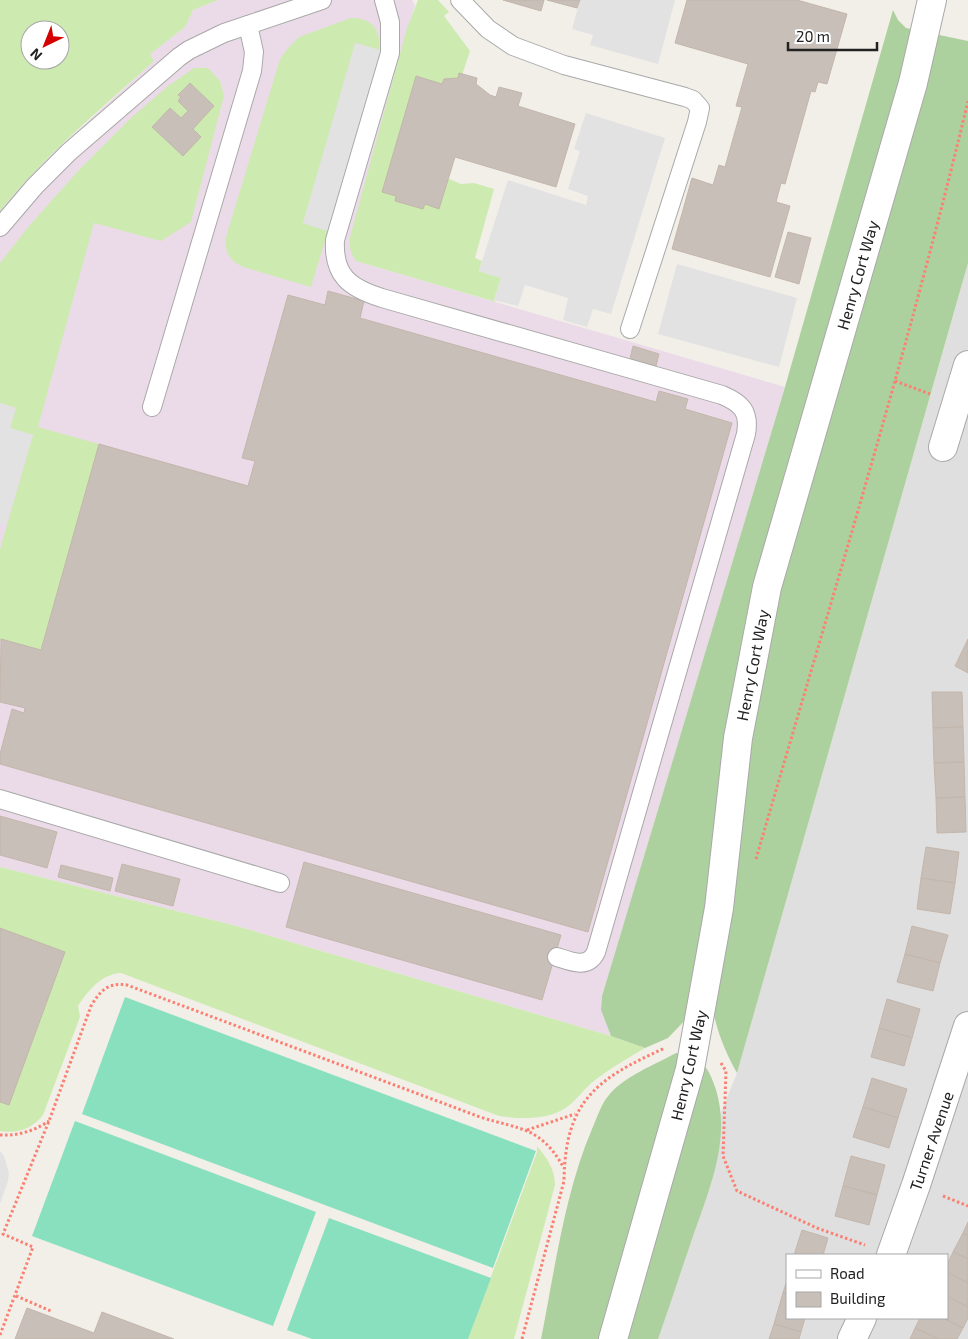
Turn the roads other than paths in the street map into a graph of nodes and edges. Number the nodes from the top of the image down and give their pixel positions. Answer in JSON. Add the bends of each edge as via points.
{"nodes":[{"id":1,"x":322,"y":0,"type":"edge"},
{"id":2,"x":384,"y":0,"type":"edge"},
{"id":3,"x":460,"y":0,"type":"edge"},
{"id":4,"x":932,"y":0,"type":"edge"},
{"id":5,"x":248,"y":25,"type":"junction"},
{"id":6,"x":0,"y":227,"type":"edge"},
{"id":7,"x":630,"y":329,"type":"dead end"},
{"id":8,"x":968,"y":365,"type":"edge"},
{"id":9,"x":961,"y":400,"type":"edge"},
{"id":10,"x":152,"y":407,"type":"dead end"},
{"id":11,"x":943,"y":447,"type":"dead end"},
{"id":12,"x":0,"y":798,"type":"edge"},
{"id":13,"x":280,"y":883,"type":"dead end"},
{"id":14,"x":557,"y":957,"type":"dead end"},
{"id":15,"x":966,"y":1041,"type":"edge"},
{"id":16,"x":881,"y":1251,"type":"edge"},
{"id":17,"x":862,"y":1319,"type":"edge"},
{"id":18,"x":613,"y":1339,"type":"edge"},
{"id":19,"x":852,"y":1339,"type":"edge"}],
"edges":[{"from":1,"to":5,"type":"lane"},
{"from":2,"to":14,"type":"lane","via":[[390,22],[390,53],[335,240],[337,263],[343,276],[361,291],[382,298],[722,395],[735,401],[748,421],[596,952],[584,964]]},
{"from":3,"to":7,"type":"lane","via":[[488,29],[513,46],[564,65],[693,100],[700,108]]},
{"from":4,"to":18,"type":"street","name":"Henry Cort Way","via":[[913,83],[767,587],[738,738],[719,908],[690,1069]]},
{"from":5,"to":6,"type":"lane","via":[[212,38],[171,62],[69,152]]},
{"from":5,"to":10,"type":"lane","via":[[254,52],[252,71]]},
{"from":8,"to":9,"type":"street"},
{"from":9,"to":11,"type":"street"},
{"from":12,"to":13,"type":"lane"},
{"from":15,"to":16,"type":"street","name":"Turner Avenue"},
{"from":17,"to":19,"type":"street"}]}
